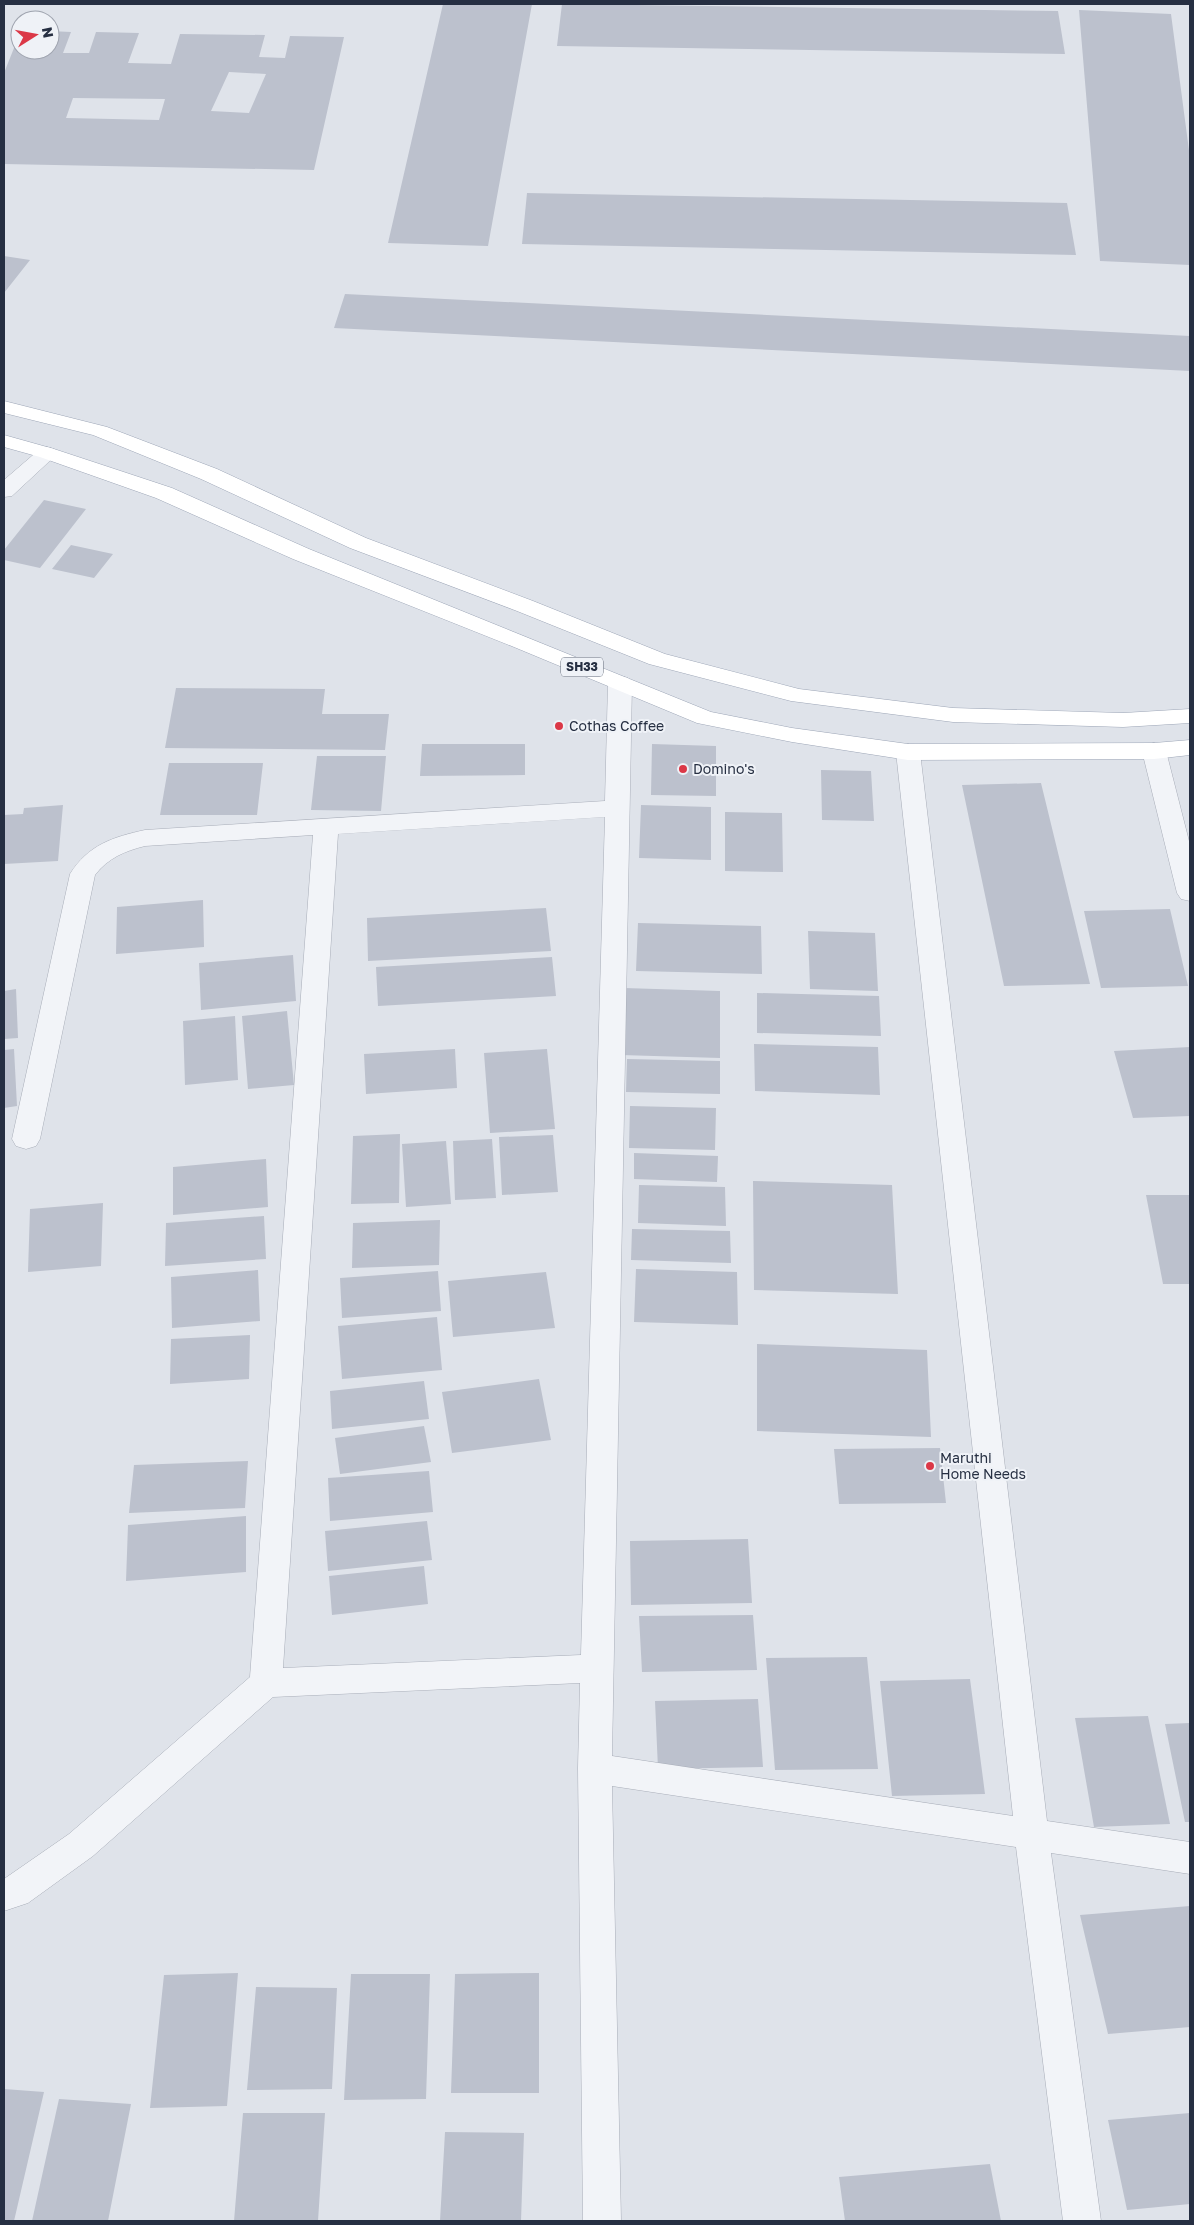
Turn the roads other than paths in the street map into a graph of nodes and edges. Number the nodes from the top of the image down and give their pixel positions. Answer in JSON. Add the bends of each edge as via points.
{"nodes":[{"id":1,"x":4,"y":407,"type":"edge"},
{"id":2,"x":4,"y":441,"type":"edge"},
{"id":3,"x":46,"y":453,"type":"junction"},
{"id":4,"x":4,"y":491,"type":"edge"},
{"id":5,"x":620,"y":683,"type":"junction"},
{"id":6,"x":1190,"y":716,"type":"edge"},
{"id":7,"x":1190,"y":748,"type":"edge"},
{"id":8,"x":1154,"y":750,"type":"junction"},
{"id":9,"x":908,"y":752,"type":"junction"},
{"id":10,"x":617,"y":808,"type":"junction"},
{"id":11,"x":326,"y":827,"type":"junction"},
{"id":12,"x":1190,"y":893,"type":"edge"},
{"id":13,"x":26,"y":1139,"type":"dead end"},
{"id":14,"x":597,"y":1668,"type":"junction"},
{"id":15,"x":266,"y":1683,"type":"junction"},
{"id":16,"x":595,"y":1768,"type":"junction"},
{"id":17,"x":1032,"y":1836,"type":"junction"},
{"id":18,"x":1190,"y":1858,"type":"edge"},
{"id":19,"x":4,"y":1895,"type":"edge"},
{"id":20,"x":602,"y":2221,"type":"edge"},
{"id":21,"x":1082,"y":2221,"type":"edge"}],
"edges":[{"from":1,"to":6,"type":"main road","number":"SH33","via":[[100,431],[209,474],[358,543],[657,660],[799,696],[953,715],[1123,720]]},
{"from":2,"to":3,"type":"main road","number":"SH33"},
{"from":3,"to":4,"type":"street"},
{"from":3,"to":5,"type":"main road","number":"SH33","via":[[164,492],[301,554]]},
{"from":5,"to":9,"type":"main road","number":"SH33","via":[[705,718]]},
{"from":5,"to":10,"type":"street"},
{"from":7,"to":8,"type":"main road","number":"SH33"},
{"from":8,"to":9,"type":"main road","number":"SH33"},
{"from":8,"to":12,"type":"street"},
{"from":9,"to":17,"type":"street"},
{"from":10,"to":11,"type":"street"},
{"from":10,"to":14,"type":"street"},
{"from":11,"to":13,"type":"street","via":[[145,838],[116,844],[93,859],[83,874]]},
{"from":11,"to":15,"type":"street"},
{"from":14,"to":15,"type":"street"},
{"from":14,"to":16,"type":"street"},
{"from":15,"to":19,"type":"street","via":[[81,1845],[16,1892]]},
{"from":16,"to":17,"type":"street"},
{"from":16,"to":20,"type":"street"},
{"from":17,"to":18,"type":"street"},
{"from":17,"to":21,"type":"street"}]}
